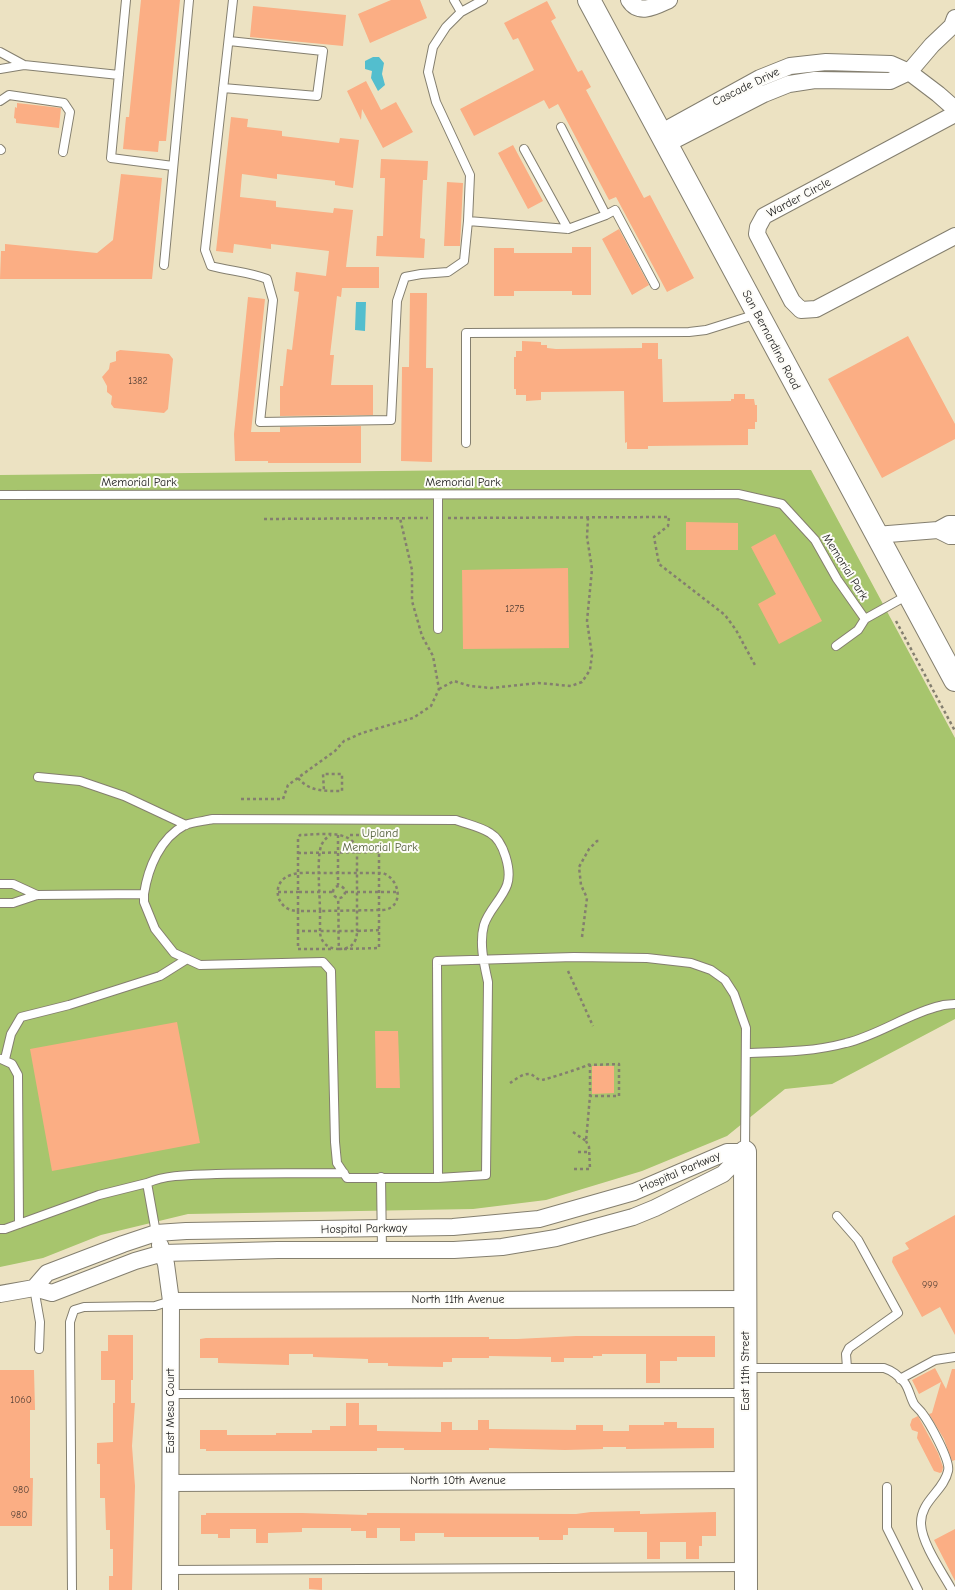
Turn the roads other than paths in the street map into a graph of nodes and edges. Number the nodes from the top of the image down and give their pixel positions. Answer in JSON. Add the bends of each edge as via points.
{"nodes":[{"id":1,"x":126,"y":0,"type":"edge"},
{"id":2,"x":189,"y":0,"type":"edge"},
{"id":3,"x":233,"y":0,"type":"edge"},
{"id":4,"x":454,"y":0,"type":"edge"},
{"id":5,"x":483,"y":0,"type":"edge"},
{"id":6,"x":589,"y":0,"type":"edge"},
{"id":7,"x":629,"y":0,"type":"edge"},
{"id":8,"x":669,"y":0,"type":"edge"},
{"id":9,"x":461,"y":12,"type":"junction"},
{"id":10,"x":955,"y":18,"type":"edge"},
{"id":11,"x":229,"y":41,"type":"junction"},
{"id":12,"x":0,"y":52,"type":"edge"},
{"id":13,"x":24,"y":65,"type":"junction"},
{"id":14,"x":0,"y":69,"type":"edge"},
{"id":15,"x":909,"y":72,"type":"junction"},
{"id":16,"x":119,"y":75,"type":"junction"},
{"id":17,"x":223,"y":88,"type":"junction"},
{"id":18,"x":0,"y":101,"type":"edge"},
{"id":19,"x":955,"y":109,"type":"edge"},
{"id":20,"x":955,"y":114,"type":"edge"},
{"id":21,"x":561,"y":127,"type":"dead end"},
{"id":22,"x":663,"y":138,"type":"junction"},
{"id":23,"x":524,"y":148,"type":"dead end"},
{"id":24,"x":63,"y":152,"type":"dead end"},
{"id":25,"x":173,"y":166,"type":"junction"},
{"id":26,"x":606,"y":215,"type":"junction"},
{"id":27,"x":468,"y":221,"type":"junction"},
{"id":28,"x":568,"y":228,"type":"junction"},
{"id":29,"x":955,"y":236,"type":"edge"},
{"id":30,"x":164,"y":265,"type":"dead end"},
{"id":31,"x":655,"y":285,"type":"dead end"},
{"id":32,"x":757,"y":314,"type":"junction"},
{"id":33,"x":466,"y":442,"type":"dead end"},
{"id":34,"x":0,"y":495,"type":"edge"},
{"id":35,"x":438,"y":495,"type":"junction"},
{"id":36,"x":955,"y":524,"type":"edge"},
{"id":37,"x":938,"y":530,"type":"junction"},
{"id":38,"x":876,"y":535,"type":"junction"},
{"id":39,"x":955,"y":536,"type":"edge"},
{"id":40,"x":908,"y":595,"type":"junction"},
{"id":41,"x":865,"y":620,"type":"junction"},
{"id":42,"x":438,"y":628,"type":"dead end"},
{"id":43,"x":836,"y":646,"type":"dead end"},
{"id":44,"x":955,"y":680,"type":"edge"},
{"id":45,"x":38,"y":777,"type":"dead end"},
{"id":46,"x":186,"y":825,"type":"junction"},
{"id":47,"x":0,"y":884,"type":"edge"},
{"id":48,"x":144,"y":894,"type":"junction"},
{"id":49,"x":37,"y":895,"type":"junction"},
{"id":50,"x":0,"y":903,"type":"edge"},
{"id":51,"x":187,"y":959,"type":"junction"},
{"id":52,"x":483,"y":960,"type":"junction"},
{"id":53,"x":955,"y":1004,"type":"edge"},
{"id":54,"x":746,"y":1053,"type":"junction"},
{"id":55,"x":2,"y":1059,"type":"edge"},
{"id":56,"x":745,"y":1152,"type":"junction"},
{"id":57,"x":344,"y":1173,"type":"junction"},
{"id":58,"x":381,"y":1177,"type":"junction"},
{"id":59,"x":438,"y":1178,"type":"junction"},
{"id":60,"x":147,"y":1183,"type":"junction"},
{"id":61,"x":837,"y":1216,"type":"dead end"},
{"id":62,"x":19,"y":1224,"type":"junction"},
{"id":63,"x":0,"y":1229,"type":"edge"},
{"id":64,"x":383,"y":1229,"type":"junction"},
{"id":65,"x":156,"y":1233,"type":"junction"},
{"id":66,"x":382,"y":1250,"type":"junction"},
{"id":67,"x":163,"y":1253,"type":"junction"},
{"id":68,"x":34,"y":1288,"type":"junction"},
{"id":69,"x":0,"y":1294,"type":"edge"},
{"id":70,"x":745,"y":1299,"type":"junction"},
{"id":71,"x":171,"y":1300,"type":"junction"},
{"id":72,"x":39,"y":1349,"type":"dead end"},
{"id":73,"x":955,"y":1357,"type":"edge"},
{"id":74,"x":746,"y":1368,"type":"junction"},
{"id":75,"x":847,"y":1368,"type":"junction"},
{"id":76,"x":900,"y":1379,"type":"junction"},
{"id":77,"x":746,"y":1393,"type":"junction"},
{"id":78,"x":170,"y":1394,"type":"junction"},
{"id":79,"x":746,"y":1480,"type":"junction"},
{"id":80,"x":171,"y":1483,"type":"junction"},
{"id":81,"x":887,"y":1487,"type":"dead end"},
{"id":82,"x":746,"y":1567,"type":"junction"},
{"id":83,"x":170,"y":1570,"type":"junction"},
{"id":84,"x":72,"y":1590,"type":"edge"},
{"id":85,"x":170,"y":1590,"type":"edge"},
{"id":86,"x":746,"y":1590,"type":"edge"},
{"id":87,"x":918,"y":1590,"type":"edge"},
{"id":88,"x":952,"y":1590,"type":"edge"}],
"edges":[{"from":1,"to":16,"type":"lane"},
{"from":2,"to":25,"type":"lane"},
{"from":3,"to":11,"type":"lane"},
{"from":4,"to":9,"type":"lane"},
{"from":5,"to":9,"type":"lane"},
{"from":6,"to":22,"type":"street","name":"San Bernardino Road"},
{"from":7,"to":8,"type":"street","via":[[638,8],[645,9]]},
{"from":9,"to":27,"type":"lane","via":[[446,27],[433,47],[428,72],[436,102],[470,175]]},
{"from":10,"to":15,"type":"street","via":[[952,26]]},
{"from":11,"to":17,"type":"lane"},
{"from":11,"to":17,"type":"lane","via":[[323,51],[317,96]]},
{"from":12,"to":13,"type":"lane"},
{"from":13,"to":14,"type":"lane"},
{"from":13,"to":16,"type":"lane"},
{"from":15,"to":19,"type":"street","name":"Cascade Drive"},
{"from":15,"to":22,"type":"street","name":"Cascade Drive","via":[[891,64],[826,62],[790,66],[760,78]]},
{"from":16,"to":25,"type":"lane","via":[[111,158]]},
{"from":17,"to":27,"type":"lane","via":[[205,250],[211,266],[251,273],[267,279],[273,300],[260,422],[391,420],[397,301],[405,277],[448,272],[464,260]]},
{"from":18,"to":24,"type":"lane","via":[[9,95],[64,103],[70,112]]},
{"from":20,"to":29,"type":"street","name":"Warder Circle","via":[[764,216],[757,234],[792,301],[802,310],[816,309]]},
{"from":21,"to":26,"type":"lane"},
{"from":22,"to":32,"type":"street","name":"San Bernardino Road"},
{"from":23,"to":28,"type":"lane"},
{"from":25,"to":30,"type":"lane"},
{"from":26,"to":28,"type":"lane"},
{"from":26,"to":31,"type":"lane","via":[[615,210]]},
{"from":27,"to":28,"type":"lane"},
{"from":32,"to":33,"type":"lane","via":[[706,330],[689,332],[466,333]]},
{"from":32,"to":38,"type":"street","name":"San Bernardino Road"},
{"from":34,"to":35,"type":"lane","name":"Memorial Park"},
{"from":35,"to":41,"type":"lane","name":"Memorial Park","via":[[738,494],[782,504],[815,540],[837,579]]},
{"from":35,"to":42,"type":"lane"},
{"from":36,"to":37,"type":"street"},
{"from":37,"to":38,"type":"street"},
{"from":37,"to":39,"type":"street"},
{"from":38,"to":40,"type":"street","name":"San Bernardino Road"},
{"from":40,"to":41,"type":"lane"},
{"from":40,"to":44,"type":"street","name":"San Bernardino Road"},
{"from":41,"to":43,"type":"lane","via":[[858,630]]},
{"from":45,"to":46,"type":"lane","via":[[80,781],[124,796]]},
{"from":46,"to":48,"type":"lane","via":[[166,839],[148,874]]},
{"from":46,"to":52,"type":"lane","via":[[213,819],[456,820],[491,833],[503,850],[508,868],[507,885],[484,924]]},
{"from":47,"to":49,"type":"lane","via":[[13,884]]},
{"from":48,"to":49,"type":"lane"},
{"from":48,"to":51,"type":"lane","via":[[144,902],[155,929],[174,953]]},
{"from":49,"to":50,"type":"lane","via":[[13,903]]},
{"from":51,"to":55,"type":"lane","via":[[160,976],[69,1005],[21,1017]]},
{"from":51,"to":57,"type":"lane","via":[[200,965],[323,962],[331,972],[334,1142],[337,1163]]},
{"from":52,"to":54,"type":"lane","via":[[647,958],[691,963],[711,970],[725,980],[740,1008],[746,1028]]},
{"from":52,"to":59,"type":"lane","via":[[437,961]]},
{"from":52,"to":59,"type":"lane","via":[[488,982],[486,1175]]},
{"from":53,"to":54,"type":"lane","via":[[927,1010],[878,1033],[846,1043],[789,1052]]},
{"from":54,"to":56,"type":"lane"},
{"from":55,"to":62,"type":"lane","via":[[12,1064],[18,1075]]},
{"from":56,"to":64,"type":"street","name":"Hospital Parkway","via":[[727,1152],[634,1192],[539,1219],[453,1227]]},
{"from":56,"to":66,"type":"street","name":"Hospital Parkway","via":[[723,1174],[634,1218],[593,1230],[502,1247]]},
{"from":56,"to":70,"type":"street","name":"East 11th Street"},
{"from":57,"to":58,"type":"lane","via":[[348,1178]]},
{"from":57,"to":60,"type":"lane","via":[[259,1172],[197,1175],[159,1178]]},
{"from":58,"to":59,"type":"lane"},
{"from":58,"to":64,"type":"lane"},
{"from":60,"to":62,"type":"lane","via":[[99,1195]]},
{"from":60,"to":65,"type":"lane"},
{"from":61,"to":75,"type":"lane","via":[[858,1240],[898,1313],[849,1348],[846,1354]]},
{"from":62,"to":63,"type":"lane"},
{"from":64,"to":65,"type":"street","name":"Hospital Parkway"},
{"from":64,"to":66,"type":"lane"},
{"from":65,"to":67,"type":"street","name":"East Mesa Court"},
{"from":65,"to":68,"type":"street","name":"Hospital Parkway","via":[[47,1273]]},
{"from":66,"to":67,"type":"street","name":"Hospital Parkway"},
{"from":67,"to":68,"type":"street","name":"Hospital Parkway","via":[[134,1261],[52,1293]]},
{"from":67,"to":71,"type":"street","name":"East Mesa Court"},
{"from":68,"to":69,"type":"street","name":"Hospital Parkway"},
{"from":68,"to":72,"type":"lane","via":[[40,1322]]},
{"from":70,"to":71,"type":"street","name":"North 11th Avenue"},
{"from":70,"to":74,"type":"street","name":"East 11th Street"},
{"from":71,"to":78,"type":"street","name":"East Mesa Court"},
{"from":71,"to":84,"type":"lane","via":[[155,1306],[74,1310],[70,1322]]},
{"from":73,"to":76,"type":"lane","via":[[935,1360]]},
{"from":74,"to":75,"type":"lane"},
{"from":74,"to":77,"type":"street","name":"East 11th Street"},
{"from":75,"to":76,"type":"lane","via":[[884,1368],[893,1371]]},
{"from":76,"to":88,"type":"lane","via":[[905,1383],[913,1403],[922,1413],[949,1463],[947,1475],[928,1501],[921,1522],[927,1542]]},
{"from":77,"to":78,"type":"lane"},
{"from":77,"to":79,"type":"street","name":"East 11th Street"},
{"from":78,"to":80,"type":"street","name":"East Mesa Court"},
{"from":79,"to":80,"type":"street","name":"North 10th Avenue"},
{"from":79,"to":82,"type":"street","name":"East 11th Street"},
{"from":80,"to":83,"type":"street","name":"East Mesa Court"},
{"from":81,"to":87,"type":"lane","via":[[887,1528]]},
{"from":82,"to":83,"type":"lane"},
{"from":82,"to":86,"type":"street","name":"East 11th Street"},
{"from":83,"to":85,"type":"street","name":"East Mesa Court"}]}
